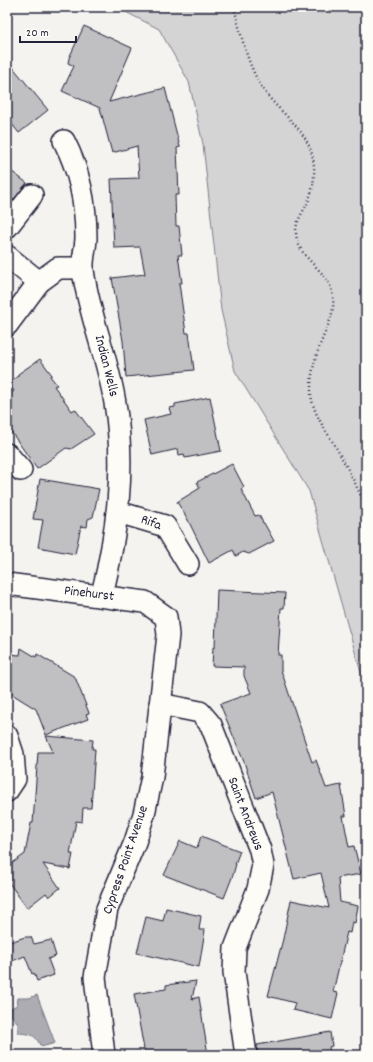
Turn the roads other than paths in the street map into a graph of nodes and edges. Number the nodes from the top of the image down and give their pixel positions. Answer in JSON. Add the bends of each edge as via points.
{"nodes":[{"id":1,"x":64,"y":140,"type":"dead end"},
{"id":2,"x":32,"y":195,"type":"dead end"},
{"id":3,"x":7,"y":227,"type":"edge"},
{"id":4,"x":7,"y":256,"type":"edge"},
{"id":5,"x":83,"y":268,"type":"junction"},
{"id":6,"x":39,"y":282,"type":"junction"},
{"id":7,"x":7,"y":325,"type":"edge"},
{"id":8,"x":7,"y":454,"type":"edge"},
{"id":9,"x":21,"y":470,"type":"dead end"},
{"id":10,"x":118,"y":512,"type":"junction"},
{"id":11,"x":188,"y":564,"type":"dead end"},
{"id":12,"x":7,"y":584,"type":"edge"},
{"id":13,"x":102,"y":595,"type":"junction"},
{"id":14,"x":166,"y":616,"type":"joint"},
{"id":15,"x":160,"y":704,"type":"junction"},
{"id":16,"x":7,"y":736,"type":"edge"},
{"id":17,"x":7,"y":791,"type":"edge"},
{"id":18,"x":104,"y":1055,"type":"edge"},
{"id":19,"x":246,"y":1055,"type":"edge"}],
"edges":[{"from":1,"to":5,"type":"street","name":"Indian Wells","via":[[74,160],[80,182],[86,237]]},
{"from":2,"to":3,"type":"street"},
{"from":4,"to":6,"type":"street"},
{"from":5,"to":6,"type":"street","via":[[58,268]]},
{"from":5,"to":10,"type":"street","name":"Indian Wells","via":[[88,304],[101,343],[115,402],[120,448]]},
{"from":6,"to":7,"type":"street"},
{"from":8,"to":9,"type":"street"},
{"from":10,"to":11,"type":"street","name":"Rifa","via":[[165,526]]},
{"from":10,"to":13,"type":"street","name":"Indian Wells"},
{"from":12,"to":13,"type":"street","name":"Pinehurst"},
{"from":13,"to":14,"type":"street","name":"Pinehurst","via":[[146,602]]},
{"from":14,"to":15,"type":"street","name":"Cypress Point Avenue","via":[[168,635]]},
{"from":15,"to":18,"type":"street","name":"Cypress Point Avenue","via":[[152,777],[144,814],[107,909],[95,978]]},
{"from":15,"to":19,"type":"street","name":"Saint Andrews","via":[[200,712],[211,725],[260,850],[263,865],[258,889],[236,948],[234,972]]},
{"from":16,"to":17,"type":"street","via":[[13,754],[15,779]]}]}
